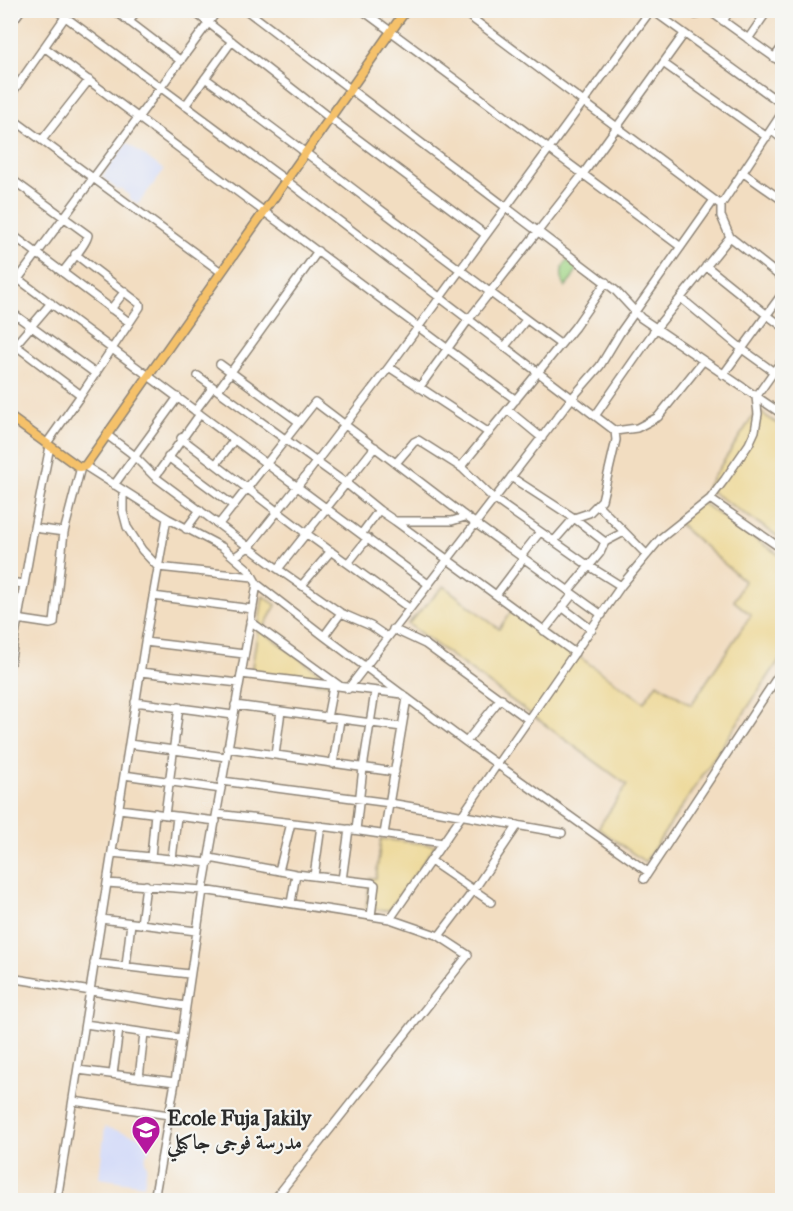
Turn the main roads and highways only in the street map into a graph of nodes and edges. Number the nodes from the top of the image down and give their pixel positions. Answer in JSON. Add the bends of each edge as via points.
{"nodes":[{"id":1,"x":406,"y":10,"type":"edge"},
{"id":2,"x":10,"y":417,"type":"edge"}],
"edges":[{"from":1,"to":2,"type":"main road","via":[[83,467]]}]}
